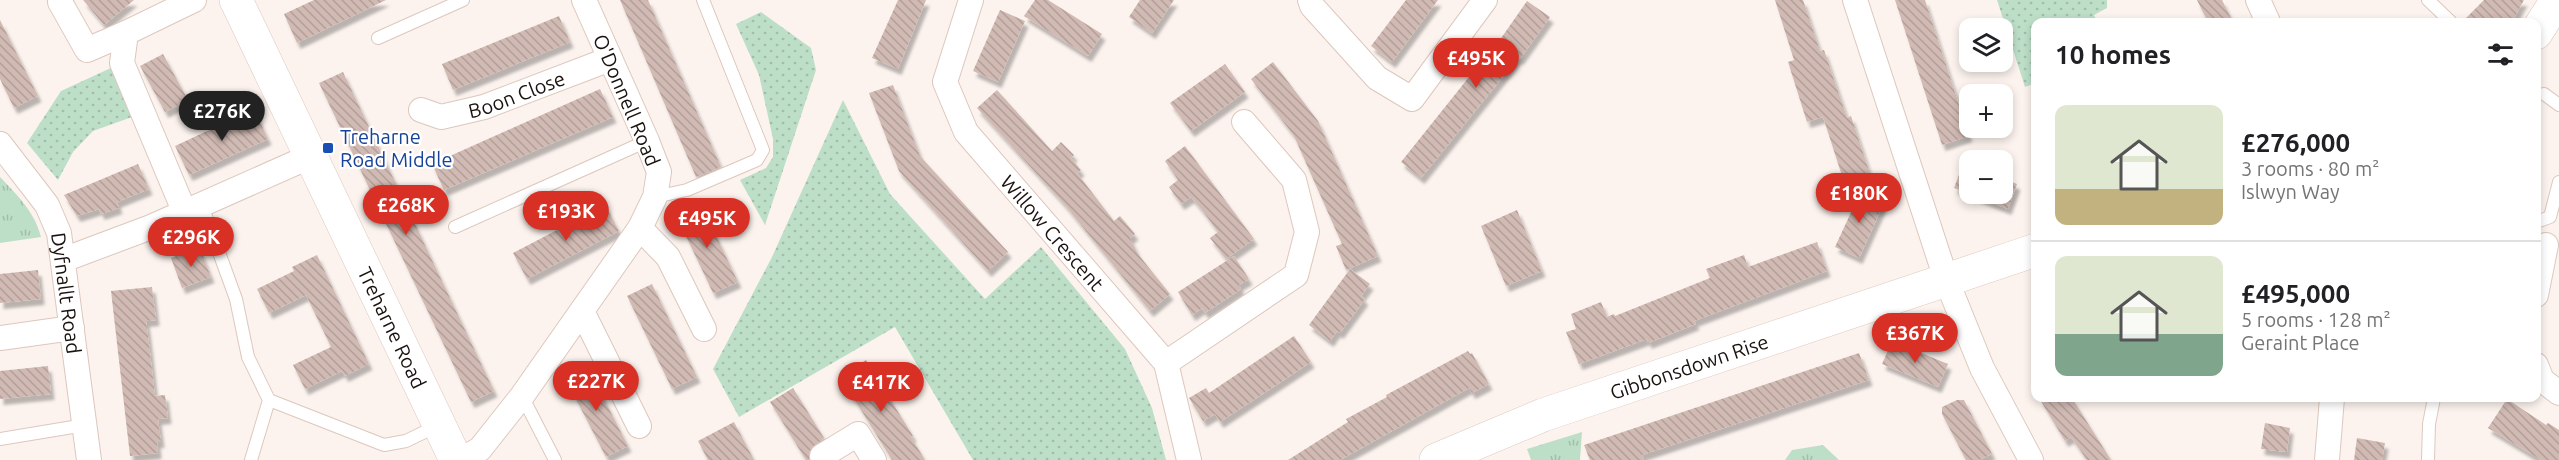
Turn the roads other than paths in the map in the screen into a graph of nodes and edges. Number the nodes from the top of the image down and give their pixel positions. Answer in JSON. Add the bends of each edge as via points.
{"nodes":[{"id":1,"x":194,"y":0,"type":"edge"},
{"id":2,"x":463,"y":0,"type":"edge"},
{"id":3,"x":584,"y":0,"type":"edge"},
{"id":4,"x":703,"y":0,"type":"edge"},
{"id":5,"x":971,"y":0,"type":"edge"},
{"id":6,"x":1310,"y":0,"type":"edge"},
{"id":7,"x":1485,"y":0,"type":"edge"},
{"id":8,"x":1855,"y":0,"type":"edge"},
{"id":9,"x":2258,"y":0,"type":"edge"},
{"id":10,"x":2428,"y":0,"type":"edge"},
{"id":11,"x":2557,"y":0,"type":"edge"},
{"id":12,"x":60,"y":2,"type":"dead end"},
{"id":13,"x":242,"y":2,"type":"edge"},
{"id":14,"x":2266,"y":18,"type":"edge"},
{"id":15,"x":2447,"y":18,"type":"edge"},
{"id":16,"x":2541,"y":25,"type":"edge"},
{"id":17,"x":126,"y":33,"type":"junction"},
{"id":18,"x":378,"y":38,"type":"dead end"},
{"id":19,"x":610,"y":59,"type":"junction"},
{"id":20,"x":2544,"y":94,"type":"dead end"},
{"id":21,"x":2559,"y":105,"type":"edge"},
{"id":22,"x":421,"y":110,"type":"dead end"},
{"id":23,"x":1244,"y":122,"type":"dead end"},
{"id":24,"x":647,"y":141,"type":"junction"},
{"id":25,"x":0,"y":144,"type":"edge"},
{"id":26,"x":311,"y":156,"type":"junction"},
{"id":27,"x":2559,"y":182,"type":"edge"},
{"id":28,"x":656,"y":197,"type":"junction"},
{"id":29,"x":193,"y":209,"type":"junction"},
{"id":30,"x":2541,"y":220,"type":"edge"},
{"id":31,"x":455,"y":227,"type":"dead end"},
{"id":32,"x":640,"y":228,"type":"junction"},
{"id":33,"x":2546,"y":245,"type":"dead end"},
{"id":34,"x":2031,"y":252,"type":"edge"},
{"id":35,"x":63,"y":261,"type":"junction"},
{"id":36,"x":2541,"y":270,"type":"edge"},
{"id":37,"x":1946,"y":279,"type":"junction"},
{"id":38,"x":582,"y":311,"type":"junction"},
{"id":39,"x":72,"y":328,"type":"junction"},
{"id":40,"x":704,"y":329,"type":"dead end"},
{"id":41,"x":0,"y":338,"type":"edge"},
{"id":42,"x":1166,"y":363,"type":"junction"},
{"id":43,"x":2541,"y":378,"type":"edge"},
{"id":44,"x":2559,"y":393,"type":"edge"},
{"id":45,"x":522,"y":396,"type":"junction"},
{"id":46,"x":269,"y":400,"type":"junction"},
{"id":47,"x":2332,"y":402,"type":"edge"},
{"id":48,"x":2433,"y":402,"type":"edge"},
{"id":49,"x":85,"y":425,"type":"junction"},
{"id":50,"x":440,"y":425,"type":"junction"},
{"id":51,"x":639,"y":426,"type":"dead end"},
{"id":52,"x":0,"y":439,"type":"edge"},
{"id":53,"x":822,"y":456,"type":"dead end"},
{"id":54,"x":89,"y":460,"type":"edge"},
{"id":55,"x":251,"y":460,"type":"edge"},
{"id":56,"x":456,"y":460,"type":"edge"},
{"id":57,"x":461,"y":460,"type":"edge"},
{"id":58,"x":555,"y":460,"type":"edge"},
{"id":59,"x":874,"y":460,"type":"edge"},
{"id":60,"x":1189,"y":460,"type":"edge"},
{"id":61,"x":1436,"y":460,"type":"edge"},
{"id":62,"x":2031,"y":460,"type":"edge"},
{"id":63,"x":2326,"y":460,"type":"edge"},
{"id":64,"x":2428,"y":460,"type":"edge"}],
"edges":[{"from":1,"to":17,"type":"street"},
{"from":2,"to":18,"type":"lane"},
{"from":3,"to":19,"type":"street","name":"O'Donnell Road"},
{"from":4,"to":28,"type":"lane","via":[[763,150],[757,159],[687,190]]},
{"from":5,"to":42,"type":"street","name":"Willow Crescent","via":[[945,82],[966,132]]},
{"from":6,"to":7,"type":"street","via":[[1377,78],[1412,99]]},
{"from":8,"to":37,"type":"street"},
{"from":9,"to":14,"type":"street"},
{"from":10,"to":15,"type":"lane"},
{"from":11,"to":16,"type":"street"},
{"from":12,"to":17,"type":"street","via":[[87,50]]},
{"from":13,"to":26,"type":"street","name":"Treharne Road"},
{"from":17,"to":29,"type":"street","via":[[122,63]]},
{"from":19,"to":22,"type":"street","name":"Boon Close","via":[[483,107],[441,117]]},
{"from":19,"to":24,"type":"street","name":"O'Donnell Road"},
{"from":20,"to":21,"type":"lane"},
{"from":23,"to":42,"type":"street","via":[[1294,180],[1307,232],[1296,275]]},
{"from":24,"to":28,"type":"street","name":"O'Donnell Road","via":[[658,172]]},
{"from":24,"to":31,"type":"lane"},
{"from":25,"to":35,"type":"street","name":"Dyfnallt Road","via":[[47,205],[57,226]]},
{"from":26,"to":29,"type":"street"},
{"from":26,"to":50,"type":"street","name":"Treharne Road"},
{"from":27,"to":30,"type":"lane","via":[[2550,217]]},
{"from":28,"to":32,"type":"street","name":"O'Donnell Road"},
{"from":29,"to":35,"type":"street"},
{"from":29,"to":46,"type":"lane","via":[[236,298],[248,357]]},
{"from":32,"to":38,"type":"street","name":"O'Donnell Road"},
{"from":32,"to":40,"type":"street","via":[[668,257]]},
{"from":33,"to":36,"type":"street"},
{"from":34,"to":37,"type":"street","name":"Gibbonsdown Rise"},
{"from":35,"to":39,"type":"street","name":"Dyfnallt Road"},
{"from":37,"to":61,"type":"street","name":"Gibbonsdown Rise","via":[[1543,415]]},
{"from":37,"to":62,"type":"street","via":[[1982,368]]},
{"from":38,"to":45,"type":"street","name":"O'Donnell Road"},
{"from":38,"to":51,"type":"street"},
{"from":39,"to":41,"type":"street"},
{"from":39,"to":49,"type":"street","name":"Dyfnallt Road"},
{"from":42,"to":60,"type":"street","name":"Willow Crescent"},
{"from":43,"to":44,"type":"street"},
{"from":45,"to":57,"type":"street","name":"O'Donnell Road","via":[[480,449]]},
{"from":45,"to":58,"type":"lane"},
{"from":46,"to":50,"type":"lane","via":[[384,445],[406,441]]},
{"from":46,"to":55,"type":"lane"},
{"from":47,"to":63,"type":"street"},
{"from":48,"to":64,"type":"lane"},
{"from":49,"to":52,"type":"lane"},
{"from":49,"to":54,"type":"street","name":"Dyfnallt Road"},
{"from":50,"to":56,"type":"street","name":"Treharne Road"},
{"from":53,"to":59,"type":"street","via":[[858,434]]}]}
